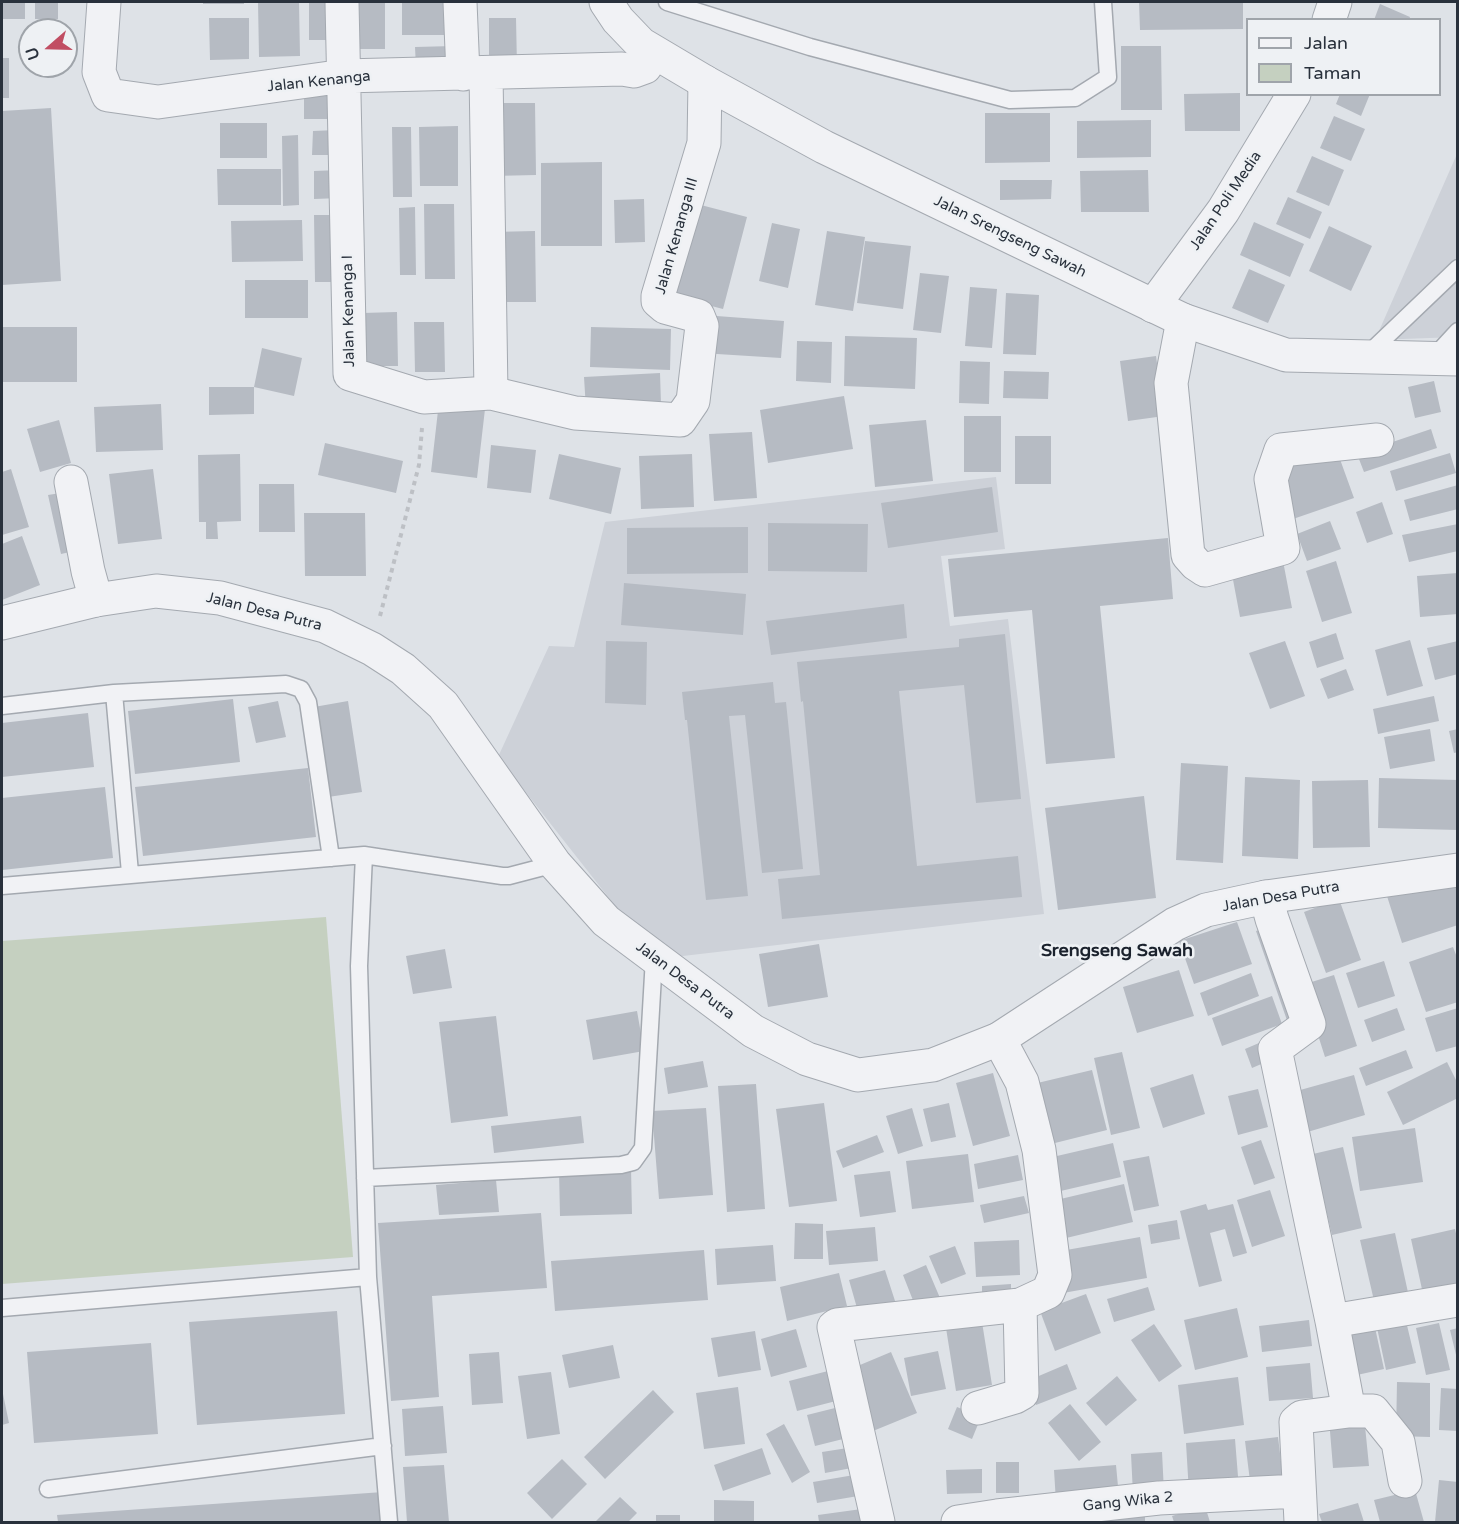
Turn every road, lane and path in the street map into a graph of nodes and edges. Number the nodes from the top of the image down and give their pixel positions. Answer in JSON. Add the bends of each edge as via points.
{"nodes":[{"id":1,"x":104,"y":2,"type":"edge"},
{"id":2,"x":342,"y":2,"type":"edge"},
{"id":3,"x":460,"y":2,"type":"edge"},
{"id":4,"x":606,"y":2,"type":"edge"},
{"id":5,"x":667,"y":2,"type":"edge"},
{"id":6,"x":1103,"y":2,"type":"edge"},
{"id":7,"x":1335,"y":2,"type":"edge"},
{"id":8,"x":1330,"y":18,"type":"edge"},
{"id":9,"x":654,"y":53,"type":"junction"},
{"id":10,"x":475,"y":73,"type":"junction"},
{"id":11,"x":344,"y":76,"type":"junction"},
{"id":12,"x":705,"y":82,"type":"junction"},
{"id":13,"x":1293,"y":96,"type":"edge"},
{"id":14,"x":1458,"y":268,"type":"edge"},
{"id":15,"x":1153,"y":306,"type":"junction"},
{"id":16,"x":1183,"y":320,"type":"junction"},
{"id":17,"x":1458,"y":331,"type":"edge"},
{"id":18,"x":1366,"y":357,"type":"junction"},
{"id":19,"x":1446,"y":358,"type":"edge"},
{"id":20,"x":491,"y":393,"type":"junction"},
{"id":21,"x":424,"y":397,"type":"junction"},
{"id":22,"x":1377,"y":440,"type":"dead end"},
{"id":23,"x":71,"y":482,"type":"dead end"},
{"id":24,"x":96,"y":600,"type":"junction"},
{"id":25,"x":379,"y":622,"type":"dead end"},
{"id":26,"x":2,"y":623,"type":"edge"},
{"id":27,"x":114,"y":693,"type":"junction"},
{"id":28,"x":2,"y":706,"type":"edge"},
{"id":29,"x":364,"y":855,"type":"junction"},
{"id":30,"x":331,"y":858,"type":"junction"},
{"id":31,"x":555,"y":864,"type":"junction"},
{"id":32,"x":1458,"y":870,"type":"edge"},
{"id":33,"x":130,"y":873,"type":"junction"},
{"id":34,"x":2,"y":886,"type":"edge"},
{"id":35,"x":1266,"y":897,"type":"junction"},
{"id":36,"x":654,"y":958,"type":"junction"},
{"id":37,"x":999,"y":1039,"type":"junction"},
{"id":38,"x":365,"y":1178,"type":"junction"},
{"id":39,"x":368,"y":1277,"type":"junction"},
{"id":40,"x":1458,"y":1300,"type":"edge"},
{"id":41,"x":1020,"y":1305,"type":"junction"},
{"id":42,"x":2,"y":1308,"type":"edge"},
{"id":43,"x":1332,"y":1321,"type":"junction"},
{"id":44,"x":978,"y":1408,"type":"dead end"},
{"id":45,"x":1349,"y":1411,"type":"junction"},
{"id":46,"x":383,"y":1446,"type":"junction"},
{"id":47,"x":1405,"y":1481,"type":"dead end"},
{"id":48,"x":48,"y":1490,"type":"dead end"},
{"id":49,"x":1300,"y":1507,"type":"edge"},
{"id":50,"x":1161,"y":1510,"type":"edge"},
{"id":51,"x":389,"y":1522,"type":"edge"},
{"id":52,"x":878,"y":1522,"type":"edge"},
{"id":53,"x":958,"y":1522,"type":"edge"}],
"edges":[{"from":1,"to":11,"type":"street","name":"Jalan Kenanga","via":[[99,72],[108,95],[158,102]]},
{"from":2,"to":11,"type":"street","name":"Jalan Kenanga I"},
{"from":3,"to":10,"type":"street"},
{"from":4,"to":9,"type":"street","name":"Jalan Srengseng Sawah","via":[[618,20]]},
{"from":5,"to":6,"type":"lane","via":[[810,47],[1010,100],[1075,98],[1108,77]]},
{"from":7,"to":8,"type":"street"},
{"from":9,"to":10,"type":"street","name":"Jalan Kenanga","via":[[645,67],[634,71]]},
{"from":9,"to":12,"type":"street","name":"Jalan Srengseng Sawah"},
{"from":10,"to":11,"type":"street","name":"Jalan Kenanga"},
{"from":10,"to":20,"type":"street"},
{"from":11,"to":21,"type":"street","name":"Jalan Kenanga I","via":[[350,374]]},
{"from":12,"to":15,"type":"street","name":"Jalan Srengseng Sawah","via":[[824,147]]},
{"from":12,"to":20,"type":"street","name":"Jalan Kenanga III","via":[[704,143],[658,301],[665,307],[698,316],[702,326],[693,401],[680,420],[575,413]]},
{"from":13,"to":15,"type":"street","name":"Jalan Poli Media","via":[[1223,210]]},
{"from":14,"to":18,"type":"lane"},
{"from":15,"to":16,"type":"street","name":"Jalan Srengseng Sawah"},
{"from":16,"to":18,"type":"street","name":"Jalan Srengseng Sawah","via":[[1286,356]]},
{"from":16,"to":22,"type":"street","via":[[1171,383],[1188,555],[1205,570],[1283,548],[1271,479],[1281,450]]},
{"from":17,"to":19,"type":"lane"},
{"from":18,"to":19,"type":"street","name":"Jalan Srengseng Sawah"},
{"from":20,"to":21,"type":"street"},
{"from":21,"to":25,"type":"path","via":[[420,465]]},
{"from":23,"to":24,"type":"street"},
{"from":24,"to":26,"type":"street","name":"Jalan Desa Putra"},
{"from":24,"to":31,"type":"street","name":"Jalan Desa Putra","via":[[156,591],[220,598],[326,626],[372,649],[403,669],[443,705]]},
{"from":27,"to":28,"type":"lane"},
{"from":27,"to":30,"type":"lane","via":[[286,684],[301,689],[308,702]]},
{"from":27,"to":33,"type":"lane"},
{"from":29,"to":30,"type":"lane"},
{"from":29,"to":31,"type":"lane","via":[[502,876]]},
{"from":29,"to":38,"type":"lane","via":[[359,966]]},
{"from":30,"to":33,"type":"lane"},
{"from":31,"to":36,"type":"street","name":"Jalan Desa Putra","via":[[606,921]]},
{"from":32,"to":35,"type":"street","name":"Jalan Desa Putra"},
{"from":33,"to":34,"type":"lane"},
{"from":35,"to":37,"type":"street","name":"Jalan Desa Putra","via":[[1206,910],[1176,924]]},
{"from":35,"to":43,"type":"street","via":[[1310,1024],[1275,1049]]},
{"from":36,"to":37,"type":"street","name":"Jalan Desa Putra","via":[[753,1031],[807,1059],[858,1075],[933,1065]]},
{"from":36,"to":38,"type":"lane","via":[[644,1148],[633,1162],[621,1166]]},
{"from":37,"to":41,"type":"street","via":[[1023,1082],[1039,1150],[1055,1275],[1048,1292]]},
{"from":38,"to":39,"type":"lane"},
{"from":39,"to":42,"type":"lane"},
{"from":39,"to":46,"type":"lane"},
{"from":40,"to":43,"type":"street"},
{"from":41,"to":44,"type":"street","via":[[1022,1393]]},
{"from":41,"to":52,"type":"street","via":[[834,1328]]},
{"from":43,"to":45,"type":"street"},
{"from":45,"to":47,"type":"street","via":[[1373,1411],[1398,1442]]},
{"from":45,"to":49,"type":"street","via":[[1297,1419]]},
{"from":46,"to":48,"type":"lane"},
{"from":46,"to":51,"type":"lane"},
{"from":49,"to":50,"type":"street","name":"Gang Wika 2"},
{"from":50,"to":53,"type":"street","name":"Gang Wika 2","via":[[997,1516]]}]}
